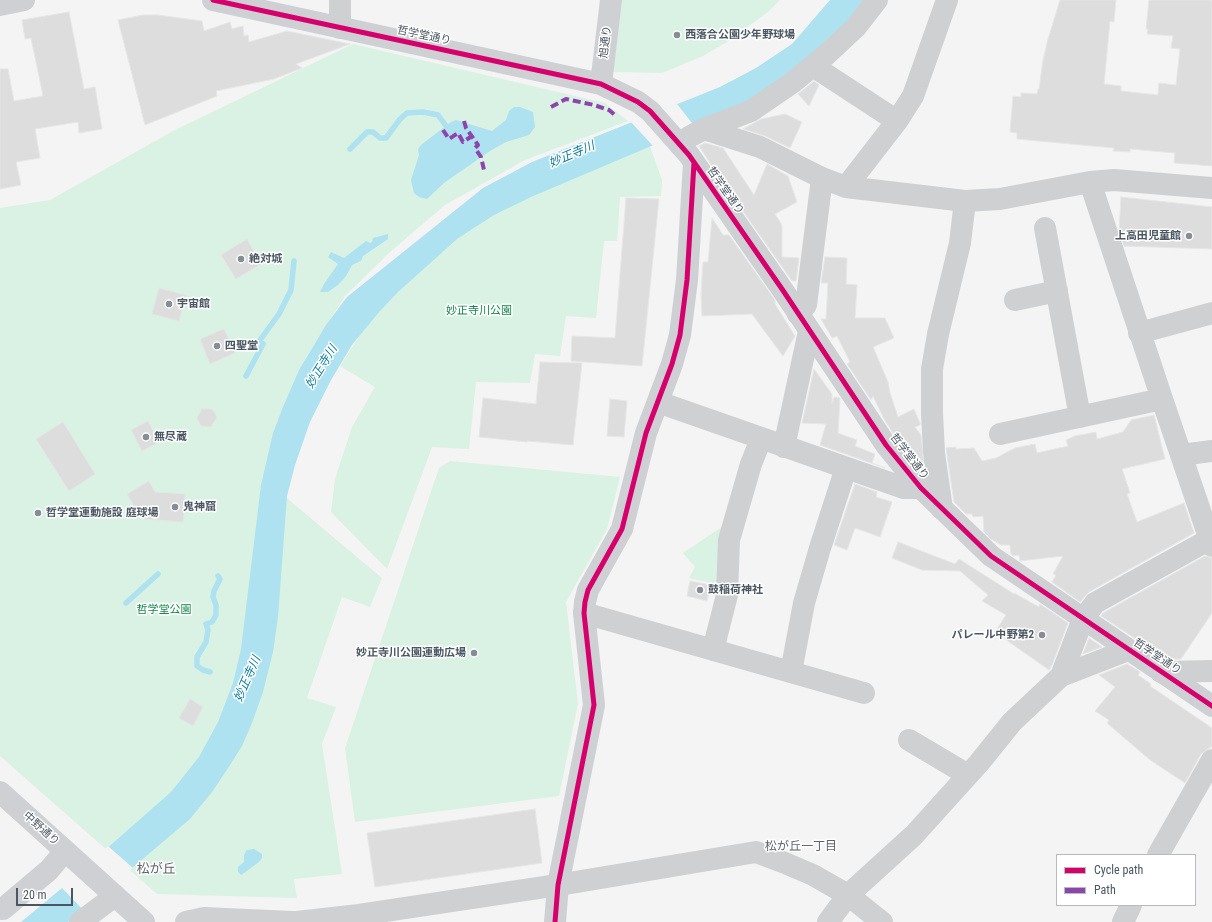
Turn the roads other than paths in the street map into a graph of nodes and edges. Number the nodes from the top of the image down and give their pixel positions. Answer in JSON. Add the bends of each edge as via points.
{"nodes":[{"id":1,"x":24,"y":0,"type":"edge"},
{"id":2,"x":212,"y":0,"type":"edge"},
{"id":3,"x":340,"y":0,"type":"edge"},
{"id":4,"x":611,"y":0,"type":"edge"},
{"id":5,"x":877,"y":0,"type":"edge"},
{"id":6,"x":947,"y":0,"type":"edge"},
{"id":7,"x":0,"y":6,"type":"edge"},
{"id":8,"x":340,"y":28,"type":"junction"},
{"id":9,"x":813,"y":66,"type":"junction"},
{"id":10,"x":601,"y":84,"type":"junction"},
{"id":11,"x":897,"y":121,"type":"junction"},
{"id":12,"x":704,"y":129,"type":"junction"},
{"id":13,"x":677,"y":142,"type":"junction"},
{"id":14,"x":694,"y":163,"type":"junction"},
{"id":15,"x":822,"y":178,"type":"junction"},
{"id":16,"x":1090,"y":182,"type":"junction"},
{"id":17,"x":846,"y":187,"type":"junction"},
{"id":18,"x":1212,"y":188,"type":"edge"},
{"id":19,"x":965,"y":201,"type":"junction"},
{"id":20,"x":1045,"y":228,"type":"dead end"},
{"id":21,"x":1057,"y":291,"type":"junction"},
{"id":22,"x":1015,"y":300,"type":"dead end"},
{"id":23,"x":1212,"y":313,"type":"edge"},
{"id":24,"x":804,"y":322,"type":"junction"},
{"id":25,"x":1140,"y":332,"type":"junction"},
{"id":26,"x":1162,"y":399,"type":"junction"},
{"id":27,"x":658,"y":402,"type":"junction"},
{"id":28,"x":1080,"y":417,"type":"junction"},
{"id":29,"x":1000,"y":434,"type":"dead end"},
{"id":30,"x":761,"y":439,"type":"junction"},
{"id":31,"x":784,"y":446,"type":"junction"},
{"id":32,"x":1212,"y":451,"type":"edge"},
{"id":33,"x":1181,"y":455,"type":"junction"},
{"id":34,"x":846,"y":468,"type":"junction"},
{"id":35,"x":921,"y":488,"type":"junction"},
{"id":36,"x":942,"y":508,"type":"junction"},
{"id":37,"x":1211,"y":543,"type":"edge"},
{"id":38,"x":584,"y":613,"type":"junction"},
{"id":39,"x":1083,"y":619,"type":"junction"},
{"id":40,"x":713,"y":650,"type":"junction"},
{"id":41,"x":1128,"y":650,"type":"junction"},
{"id":42,"x":1212,"y":671,"type":"edge"},
{"id":43,"x":791,"y":672,"type":"junction"},
{"id":44,"x":1161,"y":672,"type":"junction"},
{"id":45,"x":1061,"y":676,"type":"junction"},
{"id":46,"x":864,"y":693,"type":"dead end"},
{"id":47,"x":1212,"y":706,"type":"edge"},
{"id":48,"x":909,"y":740,"type":"dead end"},
{"id":49,"x":1212,"y":760,"type":"edge"},
{"id":50,"x":968,"y":775,"type":"junction"},
{"id":51,"x":0,"y":792,"type":"edge"},
{"id":52,"x":65,"y":851,"type":"junction"},
{"id":53,"x":1159,"y":854,"type":"edge"},
{"id":54,"x":558,"y":885,"type":"junction"},
{"id":55,"x":111,"y":892,"type":"junction"},
{"id":56,"x":848,"y":895,"type":"junction"},
{"id":57,"x":1131,"y":906,"type":"edge"},
{"id":58,"x":0,"y":909,"type":"edge"},
{"id":59,"x":80,"y":922,"type":"edge"},
{"id":60,"x":144,"y":922,"type":"edge"},
{"id":61,"x":186,"y":922,"type":"edge"},
{"id":62,"x":292,"y":922,"type":"edge"},
{"id":63,"x":297,"y":922,"type":"edge"},
{"id":64,"x":555,"y":922,"type":"edge"},
{"id":65,"x":828,"y":922,"type":"edge"},
{"id":66,"x":882,"y":922,"type":"edge"},
{"id":67,"x":1123,"y":922,"type":"edge"}],
"edges":[{"from":1,"to":7,"type":"street"},
{"from":2,"to":8,"type":"street","name":"哲学堂通り"},
{"from":3,"to":8,"type":"street"},
{"from":4,"to":10,"type":"street","name":"旭通り"},
{"from":5,"to":9,"type":"street","via":[[856,27]]},
{"from":6,"to":11,"type":"street","via":[[914,96]]},
{"from":8,"to":10,"type":"street","name":"哲学堂通り"},
{"from":9,"to":11,"type":"street"},
{"from":9,"to":12,"type":"street","via":[[751,111]]},
{"from":10,"to":13,"type":"street","name":"哲学堂通り","via":[[638,102],[650,111]]},
{"from":11,"to":17,"type":"street"},
{"from":12,"to":13,"type":"street"},
{"from":12,"to":15,"type":"street","via":[[760,148]]},
{"from":13,"to":14,"type":"street","name":"哲学堂通り"},
{"from":14,"to":24,"type":"street","name":"哲学堂通り"},
{"from":14,"to":27,"type":"street","via":[[687,280],[680,335]]},
{"from":15,"to":17,"type":"street"},
{"from":15,"to":24,"type":"street"},
{"from":16,"to":18,"type":"street","via":[[1114,180]]},
{"from":16,"to":19,"type":"street","via":[[1000,199]]},
{"from":16,"to":25,"type":"street"},
{"from":17,"to":19,"type":"street"},
{"from":19,"to":36,"type":"street","via":[[960,243],[932,369],[934,453]]},
{"from":20,"to":21,"type":"street"},
{"from":21,"to":22,"type":"street"},
{"from":21,"to":28,"type":"street"},
{"from":23,"to":25,"type":"street"},
{"from":24,"to":31,"type":"street"},
{"from":24,"to":35,"type":"street","name":"哲学堂通り","via":[[886,445]]},
{"from":25,"to":26,"type":"street"},
{"from":26,"to":28,"type":"street"},
{"from":26,"to":33,"type":"street"},
{"from":27,"to":30,"type":"street"},
{"from":27,"to":38,"type":"street","via":[[646,433],[622,529],[588,590]]},
{"from":28,"to":29,"type":"street"},
{"from":30,"to":31,"type":"street"},
{"from":30,"to":40,"type":"street","via":[[729,540],[727,595]]},
{"from":31,"to":34,"type":"street"},
{"from":32,"to":33,"type":"street"},
{"from":33,"to":37,"type":"street"},
{"from":34,"to":35,"type":"street","via":[[904,488]]},
{"from":34,"to":43,"type":"street","via":[[804,603]]},
{"from":35,"to":36,"type":"street","name":"哲学堂通り"},
{"from":36,"to":39,"type":"street","name":"哲学堂通り","via":[[991,556]]},
{"from":37,"to":39,"type":"street","via":[[1095,603]]},
{"from":38,"to":40,"type":"street"},
{"from":38,"to":54,"type":"street","via":[[594,705]]},
{"from":39,"to":41,"type":"street","name":"哲学堂通り"},
{"from":39,"to":45,"type":"street"},
{"from":40,"to":43,"type":"street"},
{"from":41,"to":44,"type":"street","name":"哲学堂通り"},
{"from":41,"to":45,"type":"street"},
{"from":42,"to":44,"type":"street"},
{"from":43,"to":46,"type":"street"},
{"from":44,"to":47,"type":"street","name":"哲学堂通り"},
{"from":45,"to":50,"type":"street","via":[[1012,722]]},
{"from":48,"to":50,"type":"street"},
{"from":49,"to":53,"type":"street"},
{"from":50,"to":56,"type":"street","via":[[914,835]]},
{"from":51,"to":52,"type":"street","name":"中野通り"},
{"from":52,"to":55,"type":"street","name":"中野通り"},
{"from":52,"to":58,"type":"street","via":[[49,870]]},
{"from":54,"to":56,"type":"street","via":[[756,852],[813,875]]},
{"from":54,"to":63,"type":"street"},
{"from":54,"to":64,"type":"street"},
{"from":55,"to":59,"type":"street"},
{"from":55,"to":60,"type":"street"},
{"from":56,"to":65,"type":"street"},
{"from":56,"to":66,"type":"street"},
{"from":57,"to":67,"type":"street"},
{"from":61,"to":62,"type":"street","via":[[204,918]]}]}
